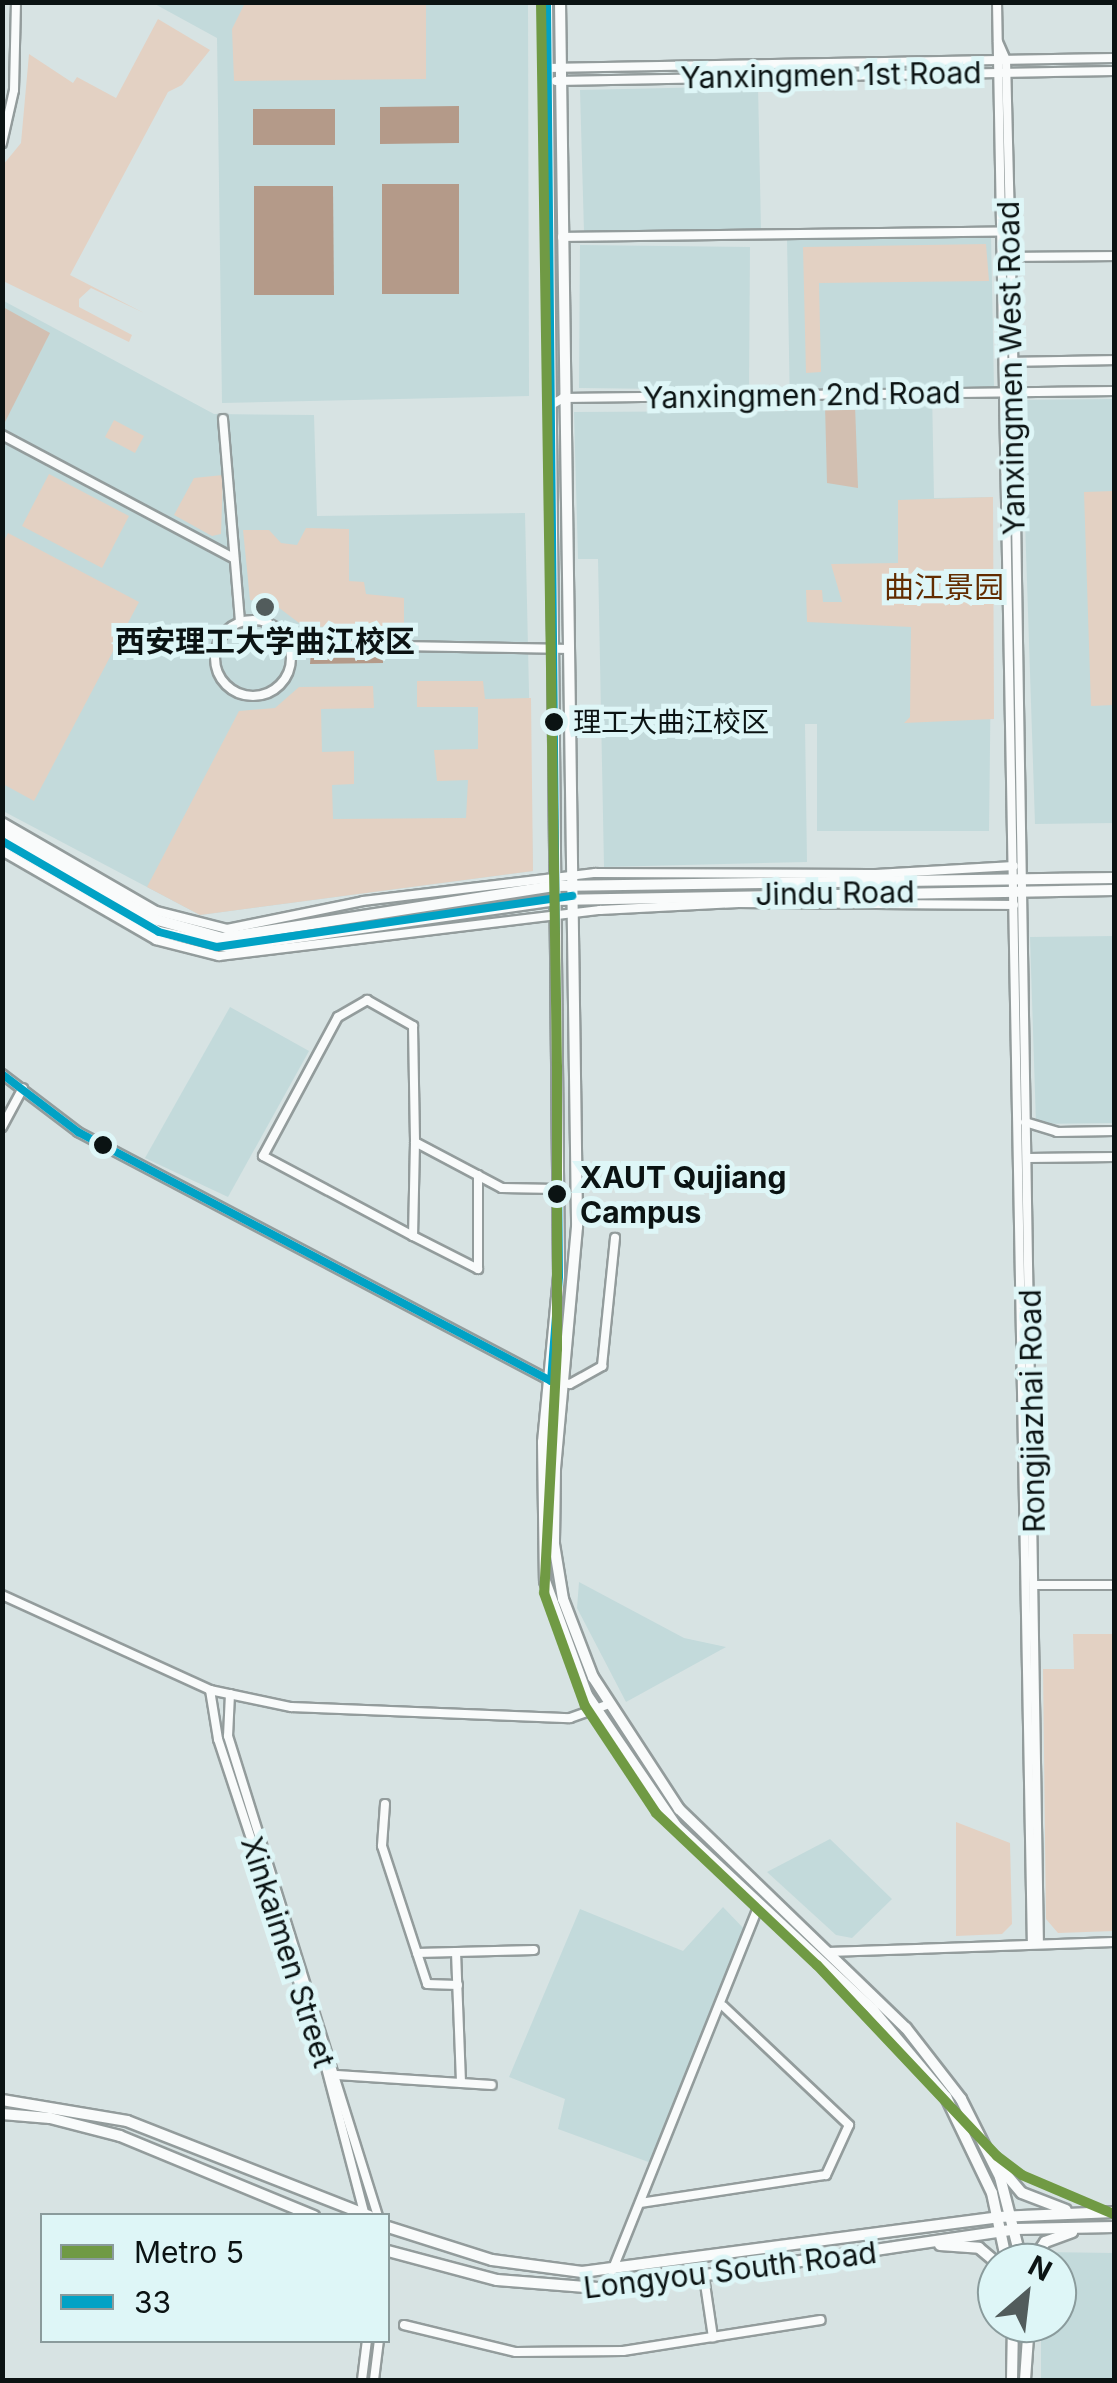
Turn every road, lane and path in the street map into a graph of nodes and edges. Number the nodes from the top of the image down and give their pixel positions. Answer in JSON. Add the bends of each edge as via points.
{"nodes":[{"id":1,"x":16,"y":2,"type":"edge"},
{"id":2,"x":546,"y":2,"type":"edge"},
{"id":3,"x":560,"y":2,"type":"edge"},
{"id":4,"x":997,"y":2,"type":"edge"},
{"id":5,"x":2,"y":40,"type":"edge"},
{"id":6,"x":998,"y":42,"type":"junction"},
{"id":7,"x":16,"y":44,"type":"junction"},
{"id":8,"x":2,"y":48,"type":"edge"},
{"id":9,"x":1114,"y":58,"type":"edge"},
{"id":10,"x":995,"y":60,"type":"junction"},
{"id":11,"x":1006,"y":60,"type":"junction"},
{"id":12,"x":547,"y":68,"type":"junction"},
{"id":13,"x":562,"y":68,"type":"junction"},
{"id":14,"x":1114,"y":71,"type":"edge"},
{"id":15,"x":995,"y":73,"type":"junction"},
{"id":16,"x":1006,"y":73,"type":"junction"},
{"id":17,"x":562,"y":81,"type":"junction"},
{"id":18,"x":547,"y":82,"type":"junction"},
{"id":19,"x":2,"y":143,"type":"edge"},
{"id":20,"x":998,"y":232,"type":"junction"},
{"id":21,"x":562,"y":237,"type":"junction"},
{"id":22,"x":1114,"y":256,"type":"edge"},
{"id":23,"x":1008,"y":258,"type":"junction"},
{"id":24,"x":1114,"y":360,"type":"edge"},
{"id":25,"x":1009,"y":362,"type":"junction"},
{"id":26,"x":1114,"y":391,"type":"edge"},
{"id":27,"x":1010,"y":392,"type":"junction"},
{"id":28,"x":563,"y":398,"type":"junction"},
{"id":29,"x":551,"y":405,"type":"junction"},
{"id":30,"x":223,"y":419,"type":"dead end"},
{"id":31,"x":2,"y":435,"type":"edge"},
{"id":32,"x":233,"y":558,"type":"junction"},
{"id":33,"x":240,"y":622,"type":"junction"},
{"id":34,"x":288,"y":644,"type":"junction"},
{"id":35,"x":561,"y":648,"type":"junction"},
{"id":36,"x":2,"y":822,"type":"edge"},
{"id":37,"x":2,"y":830,"type":"edge"},
{"id":38,"x":2,"y":840,"type":"edge"},
{"id":39,"x":2,"y":851,"type":"edge"},
{"id":40,"x":1015,"y":874,"type":"junction"},
{"id":41,"x":1114,"y":878,"type":"edge"},
{"id":42,"x":571,"y":881,"type":"junction"},
{"id":43,"x":554,"y":882,"type":"junction"},
{"id":44,"x":1114,"y":890,"type":"edge"},
{"id":45,"x":1017,"y":891,"type":"junction"},
{"id":46,"x":554,"y":900,"type":"junction"},
{"id":47,"x":1014,"y":904,"type":"junction"},
{"id":48,"x":572,"y":906,"type":"junction"},
{"id":49,"x":555,"y":913,"type":"junction"},
{"id":50,"x":2,"y":1074,"type":"edge"},
{"id":51,"x":24,"y":1088,"type":"junction"},
{"id":52,"x":1025,"y":1122,"type":"junction"},
{"id":53,"x":2,"y":1127,"type":"edge"},
{"id":54,"x":1114,"y":1132,"type":"edge"},
{"id":55,"x":415,"y":1142,"type":"junction"},
{"id":56,"x":1114,"y":1157,"type":"edge"},
{"id":57,"x":1028,"y":1158,"type":"junction"},
{"id":58,"x":478,"y":1175,"type":"junction"},
{"id":59,"x":558,"y":1189,"type":"junction"},
{"id":60,"x":414,"y":1236,"type":"junction"},
{"id":61,"x":614,"y":1238,"type":"dead end"},
{"id":62,"x":556,"y":1381,"type":"junction"},
{"id":63,"x":1034,"y":1585,"type":"junction"},
{"id":64,"x":1114,"y":1585,"type":"edge"},
{"id":65,"x":2,"y":1595,"type":"edge"},
{"id":66,"x":210,"y":1690,"type":"junction"},
{"id":67,"x":230,"y":1694,"type":"junction"},
{"id":68,"x":610,"y":1704,"type":"junction"},
{"id":69,"x":596,"y":1710,"type":"junction"},
{"id":70,"x":386,"y":1804,"type":"dead end"},
{"id":71,"x":759,"y":1906,"type":"junction"},
{"id":72,"x":1114,"y":1942,"type":"edge"},
{"id":73,"x":1036,"y":1944,"type":"junction"},
{"id":74,"x":534,"y":1950,"type":"dead end"},
{"id":75,"x":456,"y":1952,"type":"junction"},
{"id":76,"x":828,"y":1952,"type":"junction"},
{"id":77,"x":417,"y":1953,"type":"junction"},
{"id":78,"x":458,"y":1985,"type":"junction"},
{"id":79,"x":723,"y":2006,"type":"junction"},
{"id":80,"x":337,"y":2075,"type":"junction"},
{"id":81,"x":461,"y":2083,"type":"junction"},
{"id":82,"x":492,"y":2085,"type":"dead end"},
{"id":83,"x":2,"y":2100,"type":"edge"},
{"id":84,"x":2,"y":2114,"type":"edge"},
{"id":85,"x":989,"y":2152,"type":"junction"},
{"id":86,"x":640,"y":2204,"type":"junction"},
{"id":87,"x":1114,"y":2212,"type":"edge"},
{"id":88,"x":307,"y":2213,"type":"edge"},
{"id":89,"x":363,"y":2213,"type":"edge"},
{"id":90,"x":366,"y":2213,"type":"edge"},
{"id":91,"x":377,"y":2213,"type":"edge"},
{"id":92,"x":1081,"y":2213,"type":"junction"},
{"id":93,"x":1012,"y":2216,"type":"junction"},
{"id":94,"x":998,"y":2217,"type":"junction"},
{"id":95,"x":1114,"y":2227,"type":"edge"},
{"id":96,"x":390,"y":2228,"type":"edge"},
{"id":97,"x":1088,"y":2228,"type":"junction"},
{"id":98,"x":1016,"y":2229,"type":"junction"},
{"id":99,"x":1002,"y":2231,"type":"junction"},
{"id":100,"x":1004,"y":2243,"type":"edge"},
{"id":101,"x":1018,"y":2243,"type":"edge"},
{"id":102,"x":1047,"y":2243,"type":"edge"},
{"id":103,"x":929,"y":2245,"type":"junction"},
{"id":104,"x":977,"y":2248,"type":"edge"},
{"id":105,"x":390,"y":2252,"type":"edge"},
{"id":106,"x":612,"y":2271,"type":"junction"},
{"id":107,"x":704,"y":2277,"type":"junction"},
{"id":108,"x":822,"y":2320,"type":"dead end"},
{"id":109,"x":404,"y":2325,"type":"dead end"},
{"id":110,"x":712,"y":2337,"type":"junction"},
{"id":111,"x":367,"y":2343,"type":"edge"},
{"id":112,"x":380,"y":2343,"type":"edge"},
{"id":113,"x":1013,"y":2343,"type":"edge"},
{"id":114,"x":1027,"y":2343,"type":"edge"},
{"id":115,"x":362,"y":2380,"type":"edge"},
{"id":116,"x":374,"y":2380,"type":"edge"},
{"id":117,"x":1012,"y":2380,"type":"edge"},
{"id":118,"x":1024,"y":2380,"type":"edge"}],
"edges":[{"from":1,"to":7,"type":"street"},
{"from":2,"to":12,"type":"main road"},
{"from":3,"to":13,"type":"main road"},
{"from":4,"to":6,"type":"street","name":"Yanxingmen West Road"},
{"from":5,"to":7,"type":"street"},
{"from":6,"to":10,"type":"street","name":"Yanxingmen West Road"},
{"from":6,"to":11,"type":"street","name":"Yanxingmen West Road"},
{"from":7,"to":8,"type":"street"},
{"from":7,"to":19,"type":"street"},
{"from":9,"to":11,"type":"street","name":"Yanxingmen 1st Road"},
{"from":10,"to":11,"type":"street","name":"Yanxingmen 1st Road"},
{"from":10,"to":13,"type":"street","name":"Yanxingmen 1st Road"},
{"from":10,"to":15,"type":"street","name":"Yanxingmen West Road"},
{"from":11,"to":16,"type":"street","name":"Yanxingmen West Road"},
{"from":12,"to":13,"type":"street","name":"Yanxingmen 1st Road"},
{"from":12,"to":18,"type":"main road"},
{"from":13,"to":17,"type":"main road"},
{"from":14,"to":16,"type":"street","name":"Yanxingmen 1st Road"},
{"from":15,"to":16,"type":"street","name":"Yanxingmen 1st Road"},
{"from":15,"to":17,"type":"street","name":"Yanxingmen 1st Road"},
{"from":15,"to":20,"type":"street","name":"Yanxingmen West Road"},
{"from":16,"to":23,"type":"street","name":"Yanxingmen West Road"},
{"from":17,"to":18,"type":"street","name":"Yanxingmen 1st Road"},
{"from":17,"to":21,"type":"main road"},
{"from":18,"to":29,"type":"main road"},
{"from":20,"to":21,"type":"street"},
{"from":20,"to":27,"type":"street","name":"Yanxingmen West Road"},
{"from":21,"to":28,"type":"main road"},
{"from":22,"to":23,"type":"street"},
{"from":23,"to":25,"type":"street","name":"Yanxingmen West Road"},
{"from":24,"to":25,"type":"street"},
{"from":25,"to":27,"type":"street","name":"Yanxingmen West Road"},
{"from":26,"to":27,"type":"street","name":"Yanxingmen 2nd Road"},
{"from":27,"to":28,"type":"street","name":"Yanxingmen 2nd Road"},
{"from":27,"to":40,"type":"street","name":"Yanxingmen West Road"},
{"from":28,"to":29,"type":"street","name":"Yanxingmen 2nd Road"},
{"from":28,"to":35,"type":"main road"},
{"from":29,"to":35,"type":"main road"},
{"from":30,"to":32,"type":"street"},
{"from":31,"to":32,"type":"street"},
{"from":32,"to":33,"type":"street"},
{"from":33,"to":34,"type":"street","via":[[263,621]]},
{"from":33,"to":34,"type":"street","via":[[221,636],[214,660],[222,682],[241,695],[263,696],[281,685],[291,666]]},
{"from":34,"to":35,"type":"street"},
{"from":35,"to":42,"type":"main road"},
{"from":35,"to":43,"type":"main road"},
{"from":36,"to":43,"type":"street","via":[[156,912],[208,928],[264,926],[363,901]]},
{"from":37,"to":43,"type":"main road","name":"Jindu Road","via":[[154,920],[222,938]]},
{"from":38,"to":46,"type":"main road","name":"Jindu Road","via":[[143,924],[217,947]]},
{"from":39,"to":49,"type":"street","via":[[156,940],[219,956]]},
{"from":40,"to":41,"type":"main road","name":"Jindu Road"},
{"from":40,"to":42,"type":"main road","name":"Jindu Road"},
{"from":40,"to":45,"type":"street","name":"Rongjiazhai Road"},
{"from":42,"to":43,"type":"main road","name":"Jindu Road"},
{"from":42,"to":48,"type":"main road"},
{"from":43,"to":46,"type":"main road"},
{"from":44,"to":45,"type":"main road","name":"Jindu Road"},
{"from":45,"to":47,"type":"street","name":"Rongjiazhai Road"},
{"from":45,"to":48,"type":"main road","name":"Jindu Road"},
{"from":45,"to":52,"type":"street","name":"Rongjiazhai Road"},
{"from":46,"to":48,"type":"main road","name":"Jindu Road"},
{"from":46,"to":49,"type":"main road"},
{"from":47,"to":48,"type":"street"},
{"from":47,"to":73,"type":"street","name":"Rongjiazhai Road"},
{"from":48,"to":49,"type":"street"},
{"from":48,"to":62,"type":"main road","via":[[576,1259]]},
{"from":49,"to":59,"type":"main road"},
{"from":50,"to":51,"type":"street"},
{"from":51,"to":53,"type":"street"},
{"from":51,"to":62,"type":"street","via":[[78,1132]]},
{"from":52,"to":54,"type":"street","via":[[1057,1132]]},
{"from":52,"to":57,"type":"street","name":"Rongjiazhai Road"},
{"from":55,"to":58,"type":"street"},
{"from":55,"to":60,"type":"street"},
{"from":55,"to":60,"type":"street","via":[[413,1026],[366,1000],[338,1017],[263,1156]]},
{"from":56,"to":57,"type":"street"},
{"from":57,"to":63,"type":"street","name":"Rongjiazhai Road"},
{"from":58,"to":59,"type":"street","via":[[502,1188]]},
{"from":58,"to":60,"type":"street","via":[[478,1269]]},
{"from":59,"to":62,"type":"main road"},
{"from":61,"to":62,"type":"street","via":[[602,1366],[570,1384]]},
{"from":62,"to":68,"type":"main road","via":[[555,1558],[572,1629]]},
{"from":62,"to":69,"type":"main road","via":[[541,1514],[545,1581],[557,1625]]},
{"from":63,"to":64,"type":"street"},
{"from":63,"to":73,"type":"street","name":"Rongjiazhai Road"},
{"from":65,"to":66,"type":"street"},
{"from":66,"to":67,"type":"street"},
{"from":66,"to":90,"type":"street","name":"Xinkaimen Street","via":[[218,1740],[323,2056]]},
{"from":67,"to":69,"type":"street","via":[[318,1709],[570,1718]]},
{"from":67,"to":80,"type":"street","name":"Xinkaimen Street","via":[[228,1736]]},
{"from":68,"to":69,"type":"street"},
{"from":68,"to":76,"type":"main road","via":[[692,1825]]},
{"from":69,"to":71,"type":"main road","via":[[676,1826]]},
{"from":70,"to":77,"type":"street","via":[[382,1846]]},
{"from":71,"to":79,"type":"street"},
{"from":71,"to":94,"type":"main road","via":[[851,1988],[921,2063],[969,2138]]},
{"from":72,"to":73,"type":"street"},
{"from":73,"to":76,"type":"street"},
{"from":74,"to":75,"type":"street"},
{"from":75,"to":77,"type":"street"},
{"from":75,"to":78,"type":"street"},
{"from":76,"to":85,"type":"main road","via":[[932,2060]]},
{"from":77,"to":78,"type":"street","via":[[427,1984]]},
{"from":78,"to":81,"type":"street"},
{"from":79,"to":86,"type":"street"},
{"from":79,"to":86,"type":"street","via":[[849,2126],[826,2175]]},
{"from":80,"to":81,"type":"street"},
{"from":80,"to":91,"type":"street","name":"Xinkaimen Street"},
{"from":81,"to":82,"type":"street"},
{"from":83,"to":89,"type":"main road","via":[[127,2121]]},
{"from":84,"to":88,"type":"main road","via":[[50,2118],[146,2144]]},
{"from":85,"to":92,"type":"main road","via":[[1026,2196]]},
{"from":85,"to":93,"type":"main road"},
{"from":86,"to":106,"type":"street"},
{"from":87,"to":92,"type":"main road","name":"Longyou South Road"},
{"from":92,"to":93,"type":"main road","name":"Longyou South Road"},
{"from":93,"to":94,"type":"main road","name":"Longyou South Road"},
{"from":93,"to":98,"type":"main road"},
{"from":94,"to":99,"type":"main road"},
{"from":94,"to":106,"type":"main road","name":"Longyou South Road"},
{"from":95,"to":97,"type":"main road","name":"Longyou South Road"},
{"from":96,"to":106,"type":"main road","name":"Longyou South Road","via":[[531,2268]]},
{"from":97,"to":98,"type":"main road","name":"Longyou South Road"},
{"from":97,"to":102,"type":"main road"},
{"from":98,"to":99,"type":"main road","name":"Longyou South Road"},
{"from":98,"to":101,"type":"main road"},
{"from":99,"to":100,"type":"main road"},
{"from":99,"to":103,"type":"main road","name":"Longyou South Road"},
{"from":103,"to":104,"type":"main road"},
{"from":103,"to":107,"type":"main road","name":"Longyou South Road"},
{"from":105,"to":107,"type":"main road","name":"Longyou South Road","via":[[551,2288],[611,2289]]},
{"from":107,"to":110,"type":"street"},
{"from":108,"to":110,"type":"street"},
{"from":109,"to":110,"type":"street","via":[[516,2352],[623,2351]]},
{"from":111,"to":115,"type":"street"},
{"from":112,"to":116,"type":"street"},
{"from":113,"to":117,"type":"main road"},
{"from":114,"to":118,"type":"main road"}]}
